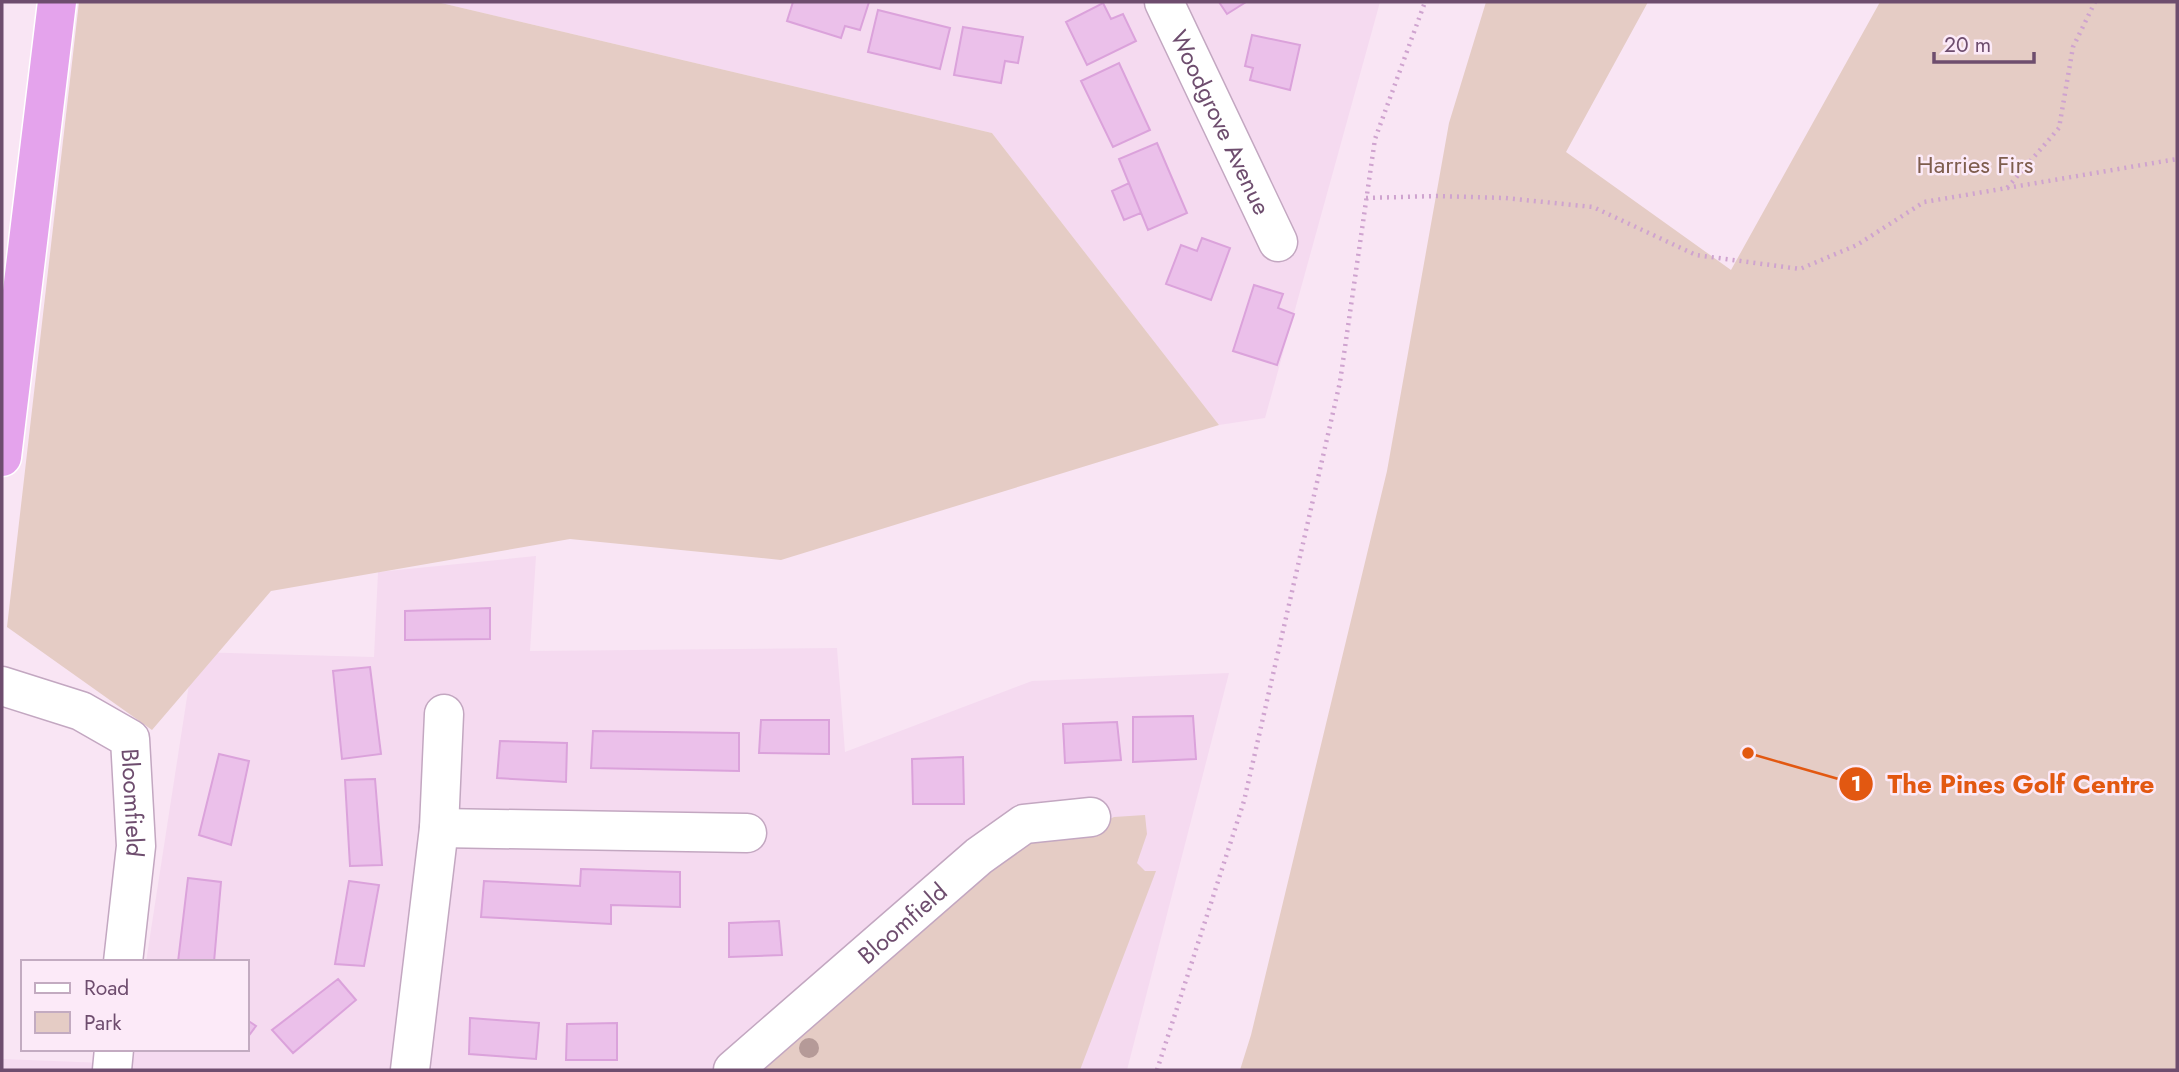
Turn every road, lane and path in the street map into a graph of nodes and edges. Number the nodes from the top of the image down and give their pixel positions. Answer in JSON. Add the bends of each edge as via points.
{"nodes":[{"id":1,"x":57,"y":2,"type":"edge"},
{"id":2,"x":1164,"y":2,"type":"edge"},
{"id":3,"x":1425,"y":2,"type":"edge"},
{"id":4,"x":2095,"y":2,"type":"edge"},
{"id":5,"x":2177,"y":159,"type":"edge"},
{"id":6,"x":2007,"y":188,"type":"junction"},
{"id":7,"x":1366,"y":198,"type":"junction"},
{"id":8,"x":1278,"y":242,"type":"dead end"},
{"id":9,"x":2,"y":457,"type":"edge"},
{"id":10,"x":2,"y":686,"type":"edge"},
{"id":11,"x":444,"y":714,"type":"dead end"},
{"id":12,"x":1091,"y":817,"type":"dead end"},
{"id":13,"x":439,"y":828,"type":"junction"},
{"id":14,"x":747,"y":833,"type":"dead end"},
{"id":15,"x":123,"y":960,"type":"edge"},
{"id":16,"x":114,"y":1051,"type":"edge"},
{"id":17,"x":111,"y":1070,"type":"edge"},
{"id":18,"x":410,"y":1070,"type":"edge"},
{"id":19,"x":733,"y":1070,"type":"edge"},
{"id":20,"x":1157,"y":1070,"type":"edge"}],
"edges":[{"from":1,"to":9,"type":"highway"},
{"from":2,"to":8,"type":"street","name":"Woodgrove Avenue"},
{"from":3,"to":7,"type":"path","via":[[1375,139]]},
{"from":4,"to":6,"type":"path","via":[[2073,47],[2059,128]]},
{"from":5,"to":6,"type":"path"},
{"from":6,"to":7,"type":"path","via":[[1924,202],[1857,245],[1800,269],[1696,255],[1593,207],[1505,198]]},
{"from":7,"to":20,"type":"path","via":[[1340,382],[1244,801]]},
{"from":10,"to":15,"type":"street","name":"Bloomfield","via":[[81,711],[130,739],[136,846]]},
{"from":11,"to":13,"type":"street"},
{"from":12,"to":19,"type":"street","name":"Bloomfield","via":[[1024,824],[979,856]]},
{"from":13,"to":14,"type":"street"},
{"from":13,"to":18,"type":"street"},
{"from":16,"to":17,"type":"street"}]}
